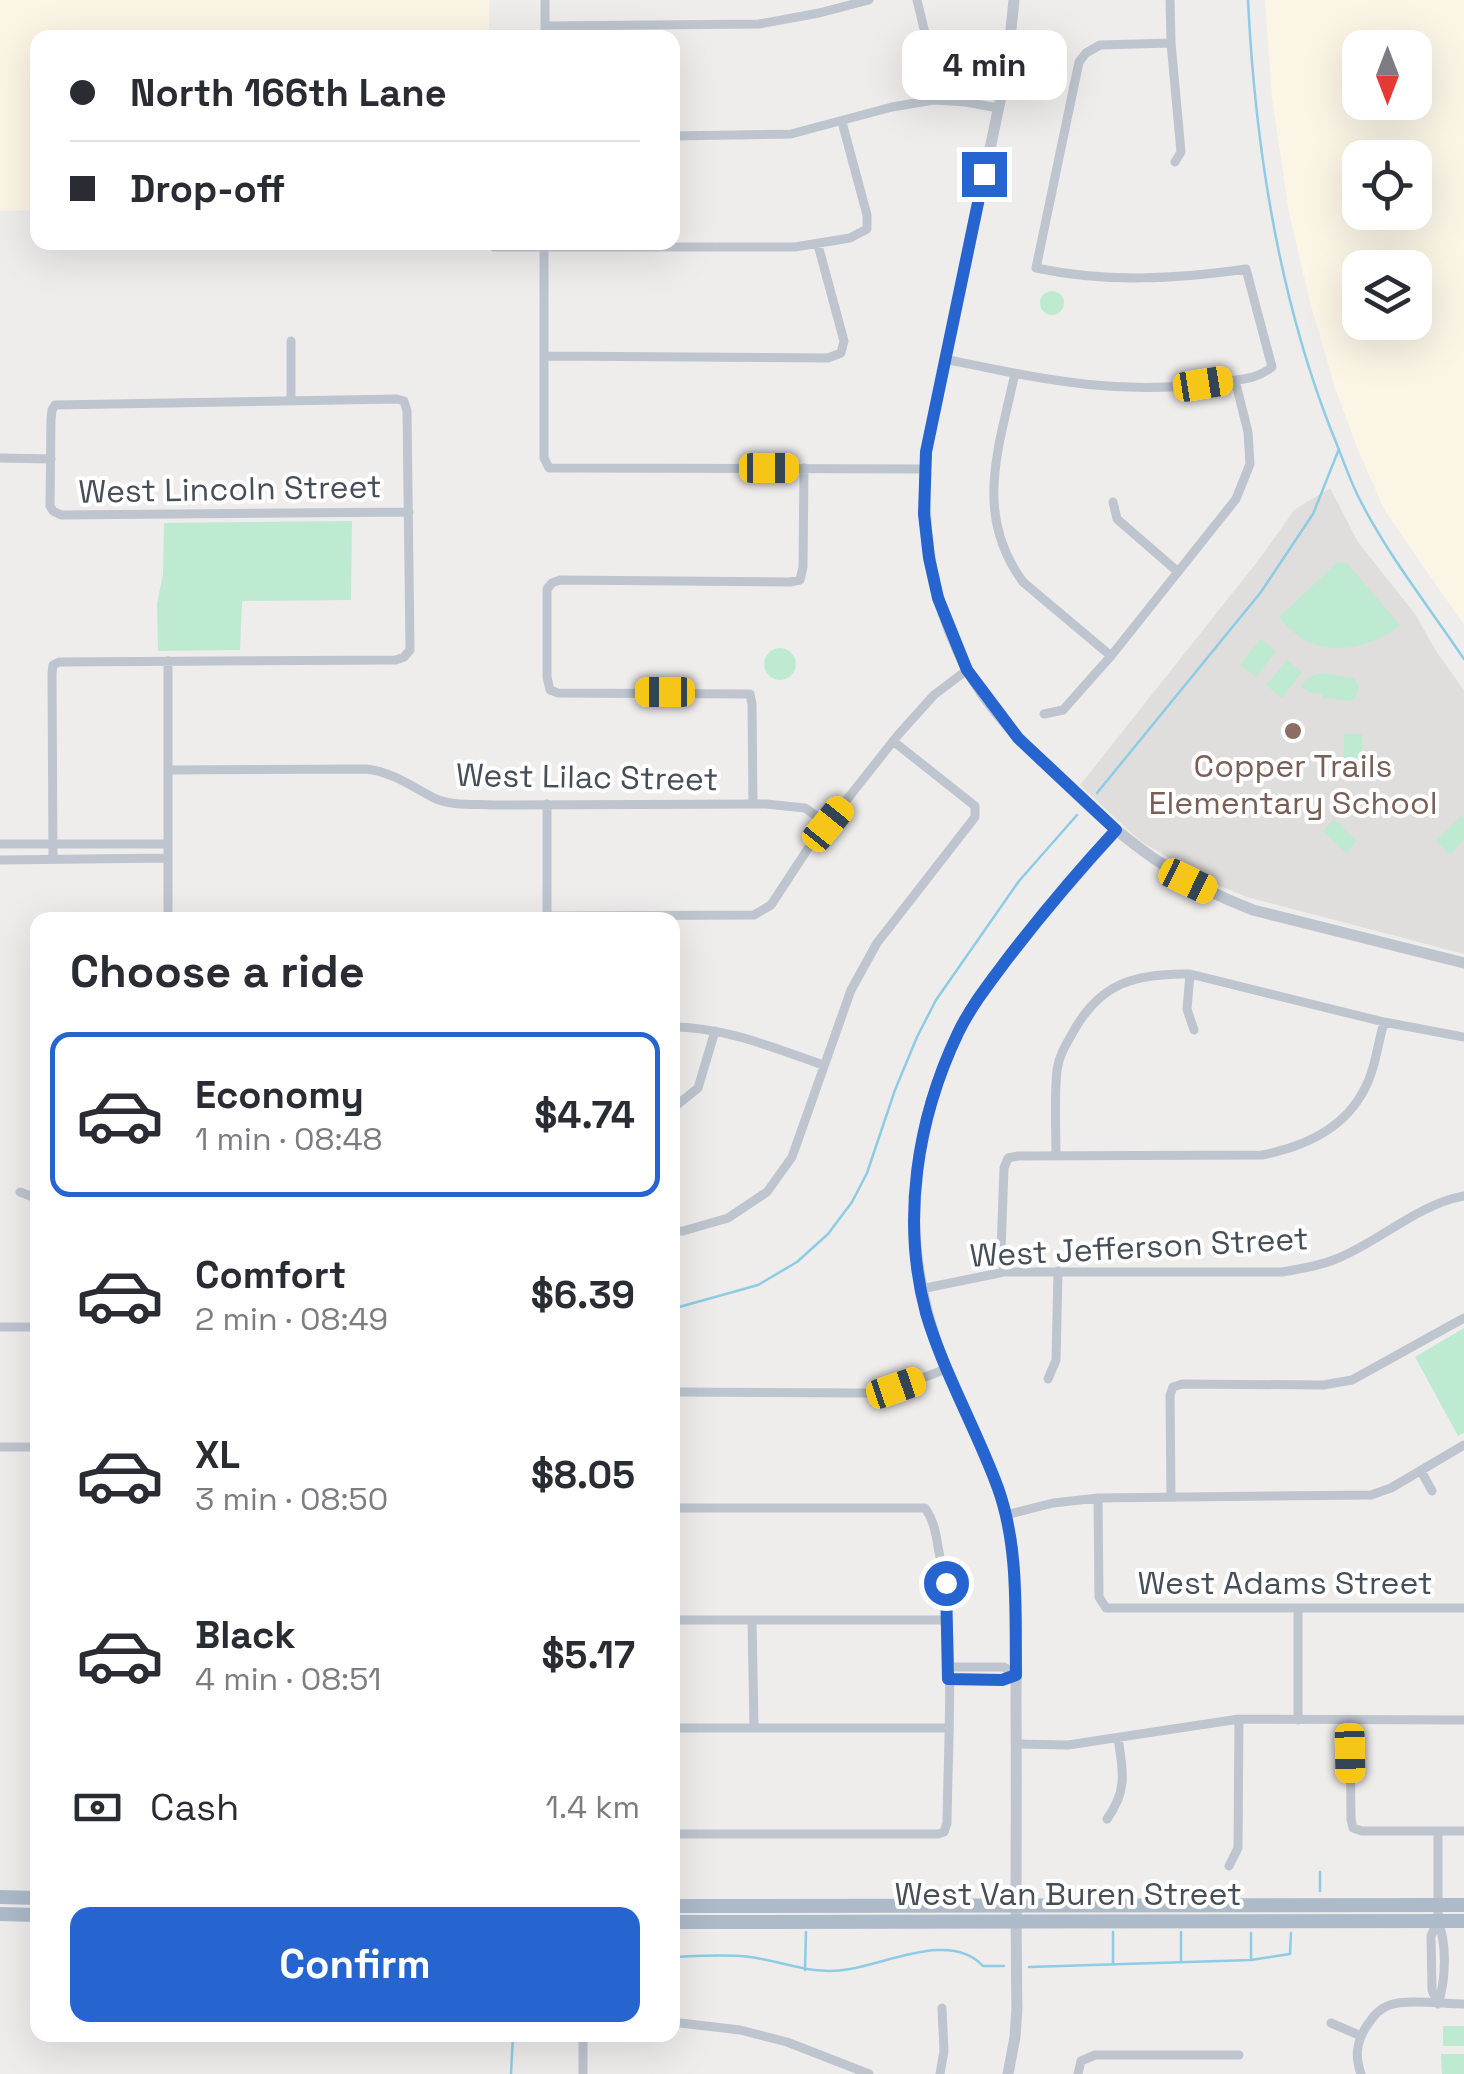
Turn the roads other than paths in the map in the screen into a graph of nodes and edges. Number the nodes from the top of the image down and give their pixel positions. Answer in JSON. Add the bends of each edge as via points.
{"nodes":[{"id":1,"x":545,"y":0,"type":"edge"},
{"id":2,"x":869,"y":0,"type":"edge"},
{"id":3,"x":917,"y":0,"type":"edge"},
{"id":4,"x":1014,"y":0,"type":"edge"},
{"id":5,"x":1170,"y":0,"type":"edge"},
{"id":6,"x":844,"y":4,"type":"edge"},
{"id":7,"x":545,"y":26,"type":"junction"},
{"id":8,"x":545,"y":30,"type":"edge"},
{"id":9,"x":1171,"y":43,"type":"junction"},
{"id":10,"x":934,"y":100,"type":"junction"},
{"id":11,"x":998,"y":108,"type":"junction"},
{"id":12,"x":842,"y":122,"type":"junction"},
{"id":13,"x":680,"y":136,"type":"edge"},
{"id":14,"x":1175,"y":162,"type":"dead end"},
{"id":15,"x":818,"y":245,"type":"junction"},
{"id":16,"x":680,"y":247,"type":"edge"},
{"id":17,"x":544,"y":250,"type":"edge"},
{"id":18,"x":291,"y":341,"type":"dead end"},
{"id":19,"x":546,"y":356,"type":"junction"},
{"id":20,"x":944,"y":358,"type":"junction"},
{"id":21,"x":1016,"y":373,"type":"junction"},
{"id":22,"x":1235,"y":380,"type":"junction"},
{"id":23,"x":292,"y":400,"type":"junction"},
{"id":24,"x":0,"y":458,"type":"edge"},
{"id":25,"x":51,"y":459,"type":"junction"},
{"id":26,"x":804,"y":468,"type":"junction"},
{"id":27,"x":925,"y":469,"type":"junction"},
{"id":28,"x":1112,"y":502,"type":"dead end"},
{"id":29,"x":409,"y":512,"type":"junction"},
{"id":30,"x":1177,"y":571,"type":"junction"},
{"id":31,"x":1111,"y":656,"type":"junction"},
{"id":32,"x":168,"y":661,"type":"junction"},
{"id":33,"x":967,"y":670,"type":"junction"},
{"id":34,"x":1044,"y":714,"type":"dead end"},
{"id":35,"x":894,"y":741,"type":"junction"},
{"id":36,"x":168,"y":770,"type":"junction"},
{"id":37,"x":547,"y":804,"type":"junction"},
{"id":38,"x":753,"y":804,"type":"junction"},
{"id":39,"x":828,"y":824,"type":"junction"},
{"id":40,"x":1116,"y":830,"type":"junction"},
{"id":41,"x":0,"y":844,"type":"edge"},
{"id":42,"x":54,"y":844,"type":"junction"},
{"id":43,"x":168,"y":844,"type":"junction"},
{"id":44,"x":168,"y":858,"type":"junction"},
{"id":45,"x":54,"y":859,"type":"junction"},
{"id":46,"x":0,"y":860,"type":"edge"},
{"id":47,"x":168,"y":912,"type":"edge"},
{"id":48,"x":547,"y":912,"type":"edge"},
{"id":49,"x":680,"y":916,"type":"edge"},
{"id":50,"x":1464,"y":963,"type":"edge"},
{"id":51,"x":1190,"y":974,"type":"junction"},
{"id":52,"x":1384,"y":1022,"type":"junction"},
{"id":53,"x":680,"y":1028,"type":"edge"},
{"id":54,"x":715,"y":1030,"type":"junction"},
{"id":55,"x":1194,"y":1030,"type":"dead end"},
{"id":56,"x":1464,"y":1037,"type":"edge"},
{"id":57,"x":823,"y":1065,"type":"junction"},
{"id":58,"x":680,"y":1103,"type":"edge"},
{"id":59,"x":1056,"y":1156,"type":"junction"},
{"id":60,"x":20,"y":1192,"type":"dead end"},
{"id":61,"x":30,"y":1196,"type":"edge"},
{"id":62,"x":1464,"y":1196,"type":"edge"},
{"id":63,"x":680,"y":1231,"type":"edge"},
{"id":64,"x":1004,"y":1272,"type":"junction"},
{"id":65,"x":1058,"y":1272,"type":"junction"},
{"id":66,"x":921,"y":1289,"type":"junction"},
{"id":67,"x":1464,"y":1318,"type":"edge"},
{"id":68,"x":0,"y":1327,"type":"edge"},
{"id":69,"x":30,"y":1327,"type":"edge"},
{"id":70,"x":946,"y":1369,"type":"junction"},
{"id":71,"x":1048,"y":1379,"type":"dead end"},
{"id":72,"x":680,"y":1392,"type":"edge"},
{"id":73,"x":1464,"y":1445,"type":"edge"},
{"id":74,"x":0,"y":1447,"type":"edge"},
{"id":75,"x":30,"y":1447,"type":"edge"},
{"id":76,"x":1420,"y":1472,"type":"junction"},
{"id":77,"x":1432,"y":1490,"type":"dead end"},
{"id":78,"x":1171,"y":1496,"type":"junction"},
{"id":79,"x":1098,"y":1498,"type":"junction"},
{"id":80,"x":680,"y":1508,"type":"edge"},
{"id":81,"x":1006,"y":1515,"type":"junction"},
{"id":82,"x":1298,"y":1608,"type":"junction"},
{"id":83,"x":1464,"y":1608,"type":"edge"},
{"id":84,"x":680,"y":1620,"type":"edge"},
{"id":85,"x":752,"y":1620,"type":"junction"},
{"id":86,"x":947,"y":1620,"type":"junction"},
{"id":87,"x":948,"y":1667,"type":"junction"},
{"id":88,"x":1016,"y":1675,"type":"junction"},
{"id":89,"x":948,"y":1679,"type":"junction"},
{"id":90,"x":1239,"y":1719,"type":"junction"},
{"id":91,"x":1298,"y":1720,"type":"junction"},
{"id":92,"x":1350,"y":1720,"type":"junction"},
{"id":93,"x":1464,"y":1720,"type":"edge"},
{"id":94,"x":680,"y":1728,"type":"edge"},
{"id":95,"x":754,"y":1728,"type":"junction"},
{"id":96,"x":948,"y":1728,"type":"junction"},
{"id":97,"x":1118,"y":1738,"type":"junction"},
{"id":98,"x":1016,"y":1744,"type":"junction"},
{"id":99,"x":1107,"y":1819,"type":"dead end"},
{"id":100,"x":1438,"y":1831,"type":"junction"},
{"id":101,"x":1464,"y":1831,"type":"edge"},
{"id":102,"x":680,"y":1834,"type":"edge"},
{"id":103,"x":1229,"y":1866,"type":"dead end"},
{"id":104,"x":0,"y":1897,"type":"edge"},
{"id":105,"x":30,"y":1898,"type":"edge"},
{"id":106,"x":1438,"y":1904,"type":"junction"},
{"id":107,"x":1464,"y":1905,"type":"edge"},
{"id":108,"x":680,"y":1906,"type":"edge"},
{"id":109,"x":1016,"y":1913,"type":"junction"},
{"id":110,"x":0,"y":1914,"type":"edge"},
{"id":111,"x":30,"y":1915,"type":"edge"},
{"id":112,"x":1438,"y":1921,"type":"junction"},
{"id":113,"x":1464,"y":1921,"type":"edge"},
{"id":114,"x":680,"y":1922,"type":"edge"},
{"id":115,"x":1438,"y":2004,"type":"junction"},
{"id":116,"x":1464,"y":2004,"type":"edge"},
{"id":117,"x":942,"y":2008,"type":"dead end"},
{"id":118,"x":680,"y":2023,"type":"edge"},
{"id":119,"x":1331,"y":2024,"type":"dead end"},
{"id":120,"x":1360,"y":2036,"type":"junction"},
{"id":121,"x":583,"y":2042,"type":"edge"},
{"id":122,"x":1239,"y":2056,"type":"dead end"},
{"id":123,"x":583,"y":2074,"type":"edge"},
{"id":124,"x":869,"y":2074,"type":"edge"},
{"id":125,"x":940,"y":2074,"type":"edge"},
{"id":126,"x":1008,"y":2074,"type":"edge"},
{"id":127,"x":1078,"y":2074,"type":"edge"},
{"id":128,"x":1362,"y":2074,"type":"edge"}],
"edges":[{"from":1,"to":7,"type":"street"},
{"from":2,"to":6,"type":"street"},
{"from":3,"to":10,"type":"street"},
{"from":4,"to":11,"type":"street"},
{"from":5,"to":9,"type":"street"},
{"from":6,"to":7,"type":"street","via":[[760,24]]},
{"from":7,"to":8,"type":"street"},
{"from":9,"to":14,"type":"street","via":[[1182,152]]},
{"from":9,"to":22,"type":"street","via":[[1100,45],[1078,62],[1036,268],[1123,280],[1246,270],[1272,367]]},
{"from":10,"to":11,"type":"street"},
{"from":10,"to":12,"type":"street"},
{"from":11,"to":20,"type":"street"},
{"from":12,"to":13,"type":"street","via":[[791,134]]},
{"from":12,"to":15,"type":"street","via":[[867,229]]},
{"from":15,"to":16,"type":"street"},
{"from":15,"to":19,"type":"street","via":[[842,353]]},
{"from":17,"to":19,"type":"street"},
{"from":18,"to":23,"type":"street"},
{"from":19,"to":26,"type":"street","via":[[548,468]]},
{"from":20,"to":21,"type":"street"},
{"from":20,"to":27,"type":"street"},
{"from":21,"to":22,"type":"street","via":[[1117,388]]},
{"from":21,"to":31,"type":"street","via":[[993,480],[1002,546],[1023,582]]},
{"from":22,"to":30,"type":"street","via":[[1250,464],[1236,499]]},
{"from":23,"to":25,"type":"street","via":[[56,405]]},
{"from":23,"to":29,"type":"street","via":[[404,401]]},
{"from":24,"to":25,"type":"street"},
{"from":25,"to":29,"type":"street","name":"West Lincoln Street","via":[[50,506],[60,516]]},
{"from":26,"to":27,"type":"street"},
{"from":26,"to":38,"type":"street","via":[[800,580],[560,580],[547,589],[550,690],[750,694]]},
{"from":27,"to":33,"type":"street","via":[[934,580]]},
{"from":28,"to":30,"type":"street","via":[[1117,520]]},
{"from":29,"to":32,"type":"street","via":[[410,650],[404,657]]},
{"from":30,"to":31,"type":"street"},
{"from":31,"to":34,"type":"street","via":[[1062,710]]},
{"from":32,"to":36,"type":"street"},
{"from":32,"to":42,"type":"street","via":[[54,665]]},
{"from":33,"to":35,"type":"street","via":[[934,695]]},
{"from":33,"to":40,"type":"street","via":[[1018,738]]},
{"from":35,"to":39,"type":"street"},
{"from":35,"to":57,"type":"street","via":[[975,806],[975,817],[877,943]]},
{"from":36,"to":37,"type":"street","name":"West Lilac Street","via":[[366,769],[437,800]]},
{"from":36,"to":43,"type":"street"},
{"from":37,"to":38,"type":"street","name":"West Lilac Street"},
{"from":37,"to":48,"type":"street"},
{"from":38,"to":39,"type":"street","name":"West Lilac Street","via":[[806,808]]},
{"from":39,"to":49,"type":"street","via":[[771,905],[754,915]]},
{"from":40,"to":50,"type":"street","via":[[1170,871],[1238,904]]},
{"from":40,"to":66,"type":"street","via":[[1019,944],[958,1031],[918,1158],[914,1220]]},
{"from":41,"to":42,"type":"street"},
{"from":42,"to":43,"type":"street"},
{"from":42,"to":45,"type":"street"},
{"from":43,"to":44,"type":"street"},
{"from":44,"to":45,"type":"street"},
{"from":44,"to":47,"type":"street"},
{"from":45,"to":46,"type":"street"},
{"from":51,"to":52,"type":"street"},
{"from":51,"to":55,"type":"street","via":[[1187,1009]]},
{"from":51,"to":59,"type":"street","via":[[1124,982],[1089,1008],[1060,1055]]},
{"from":52,"to":56,"type":"street"},
{"from":52,"to":59,"type":"street","via":[[1366,1088],[1353,1106],[1327,1132],[1288,1150]]},
{"from":53,"to":54,"type":"street"},
{"from":54,"to":57,"type":"street"},
{"from":54,"to":58,"type":"street","via":[[698,1088]]},
{"from":57,"to":63,"type":"street","via":[[792,1157],[767,1192],[728,1218]]},
{"from":59,"to":64,"type":"street","via":[[1008,1158]]},
{"from":60,"to":61,"type":"street"},
{"from":62,"to":65,"type":"street","name":"West Jefferson Street","via":[[1428,1206],[1338,1258],[1305,1268]]},
{"from":64,"to":65,"type":"street","name":"West Jefferson Street"},
{"from":64,"to":66,"type":"street","name":"West Jefferson Street"},
{"from":65,"to":71,"type":"street","via":[[1056,1360]]},
{"from":66,"to":70,"type":"street"},
{"from":67,"to":78,"type":"street","via":[[1352,1380],[1173,1387]]},
{"from":68,"to":69,"type":"street"},
{"from":70,"to":72,"type":"street","via":[[866,1394]]},
{"from":70,"to":81,"type":"street"},
{"from":73,"to":76,"type":"street"},
{"from":74,"to":75,"type":"street"},
{"from":76,"to":77,"type":"street"},
{"from":76,"to":78,"type":"street","via":[[1358,1497]]},
{"from":78,"to":79,"type":"street"},
{"from":79,"to":81,"type":"street"},
{"from":79,"to":82,"type":"street","name":"West Adams Street","via":[[1100,1597],[1106,1608]]},
{"from":80,"to":86,"type":"street","via":[[925,1508],[933,1520]]},
{"from":81,"to":88,"type":"street"},
{"from":82,"to":83,"type":"street","name":"West Adams Street"},
{"from":82,"to":91,"type":"street"},
{"from":84,"to":85,"type":"street"},
{"from":85,"to":86,"type":"street"},
{"from":85,"to":95,"type":"street"},
{"from":86,"to":87,"type":"street"},
{"from":87,"to":88,"type":"street","via":[[1004,1667]]},
{"from":87,"to":89,"type":"street"},
{"from":88,"to":89,"type":"street"},
{"from":88,"to":98,"type":"street"},
{"from":89,"to":96,"type":"street"},
{"from":90,"to":91,"type":"street"},
{"from":90,"to":97,"type":"street"},
{"from":90,"to":103,"type":"street","via":[[1238,1848]]},
{"from":91,"to":92,"type":"street"},
{"from":92,"to":93,"type":"street"},
{"from":92,"to":100,"type":"street","via":[[1354,1828]]},
{"from":94,"to":95,"type":"street"},
{"from":95,"to":96,"type":"street"},
{"from":96,"to":102,"type":"street","via":[[944,1832]]},
{"from":97,"to":98,"type":"street"},
{"from":97,"to":99,"type":"street","via":[[1122,1788]]},
{"from":98,"to":109,"type":"street"},
{"from":100,"to":101,"type":"street"},
{"from":100,"to":106,"type":"street"},
{"from":104,"to":105,"type":"main road"},
{"from":106,"to":107,"type":"main road","name":"West Van Buren Street"},
{"from":106,"to":109,"type":"main road","name":"West Van Buren Street"},
{"from":106,"to":112,"type":"street"},
{"from":108,"to":109,"type":"main road","name":"West Van Buren Street"},
{"from":109,"to":112,"type":"main road","name":"West Van Buren Street"},
{"from":109,"to":114,"type":"main road","name":"West Van Buren Street"},
{"from":109,"to":126,"type":"street","via":[[1017,2008]]},
{"from":110,"to":111,"type":"main road"},
{"from":112,"to":113,"type":"main road","name":"West Van Buren Street"},
{"from":112,"to":115,"type":"street"},
{"from":115,"to":116,"type":"street"},
{"from":115,"to":120,"type":"street","via":[[1392,2004]]},
{"from":117,"to":125,"type":"street"},
{"from":118,"to":124,"type":"street","via":[[788,2042]]},
{"from":119,"to":120,"type":"street"},
{"from":120,"to":128,"type":"street"},
{"from":121,"to":123,"type":"street"},
{"from":122,"to":127,"type":"street","via":[[1095,2054],[1081,2061]]}]}
